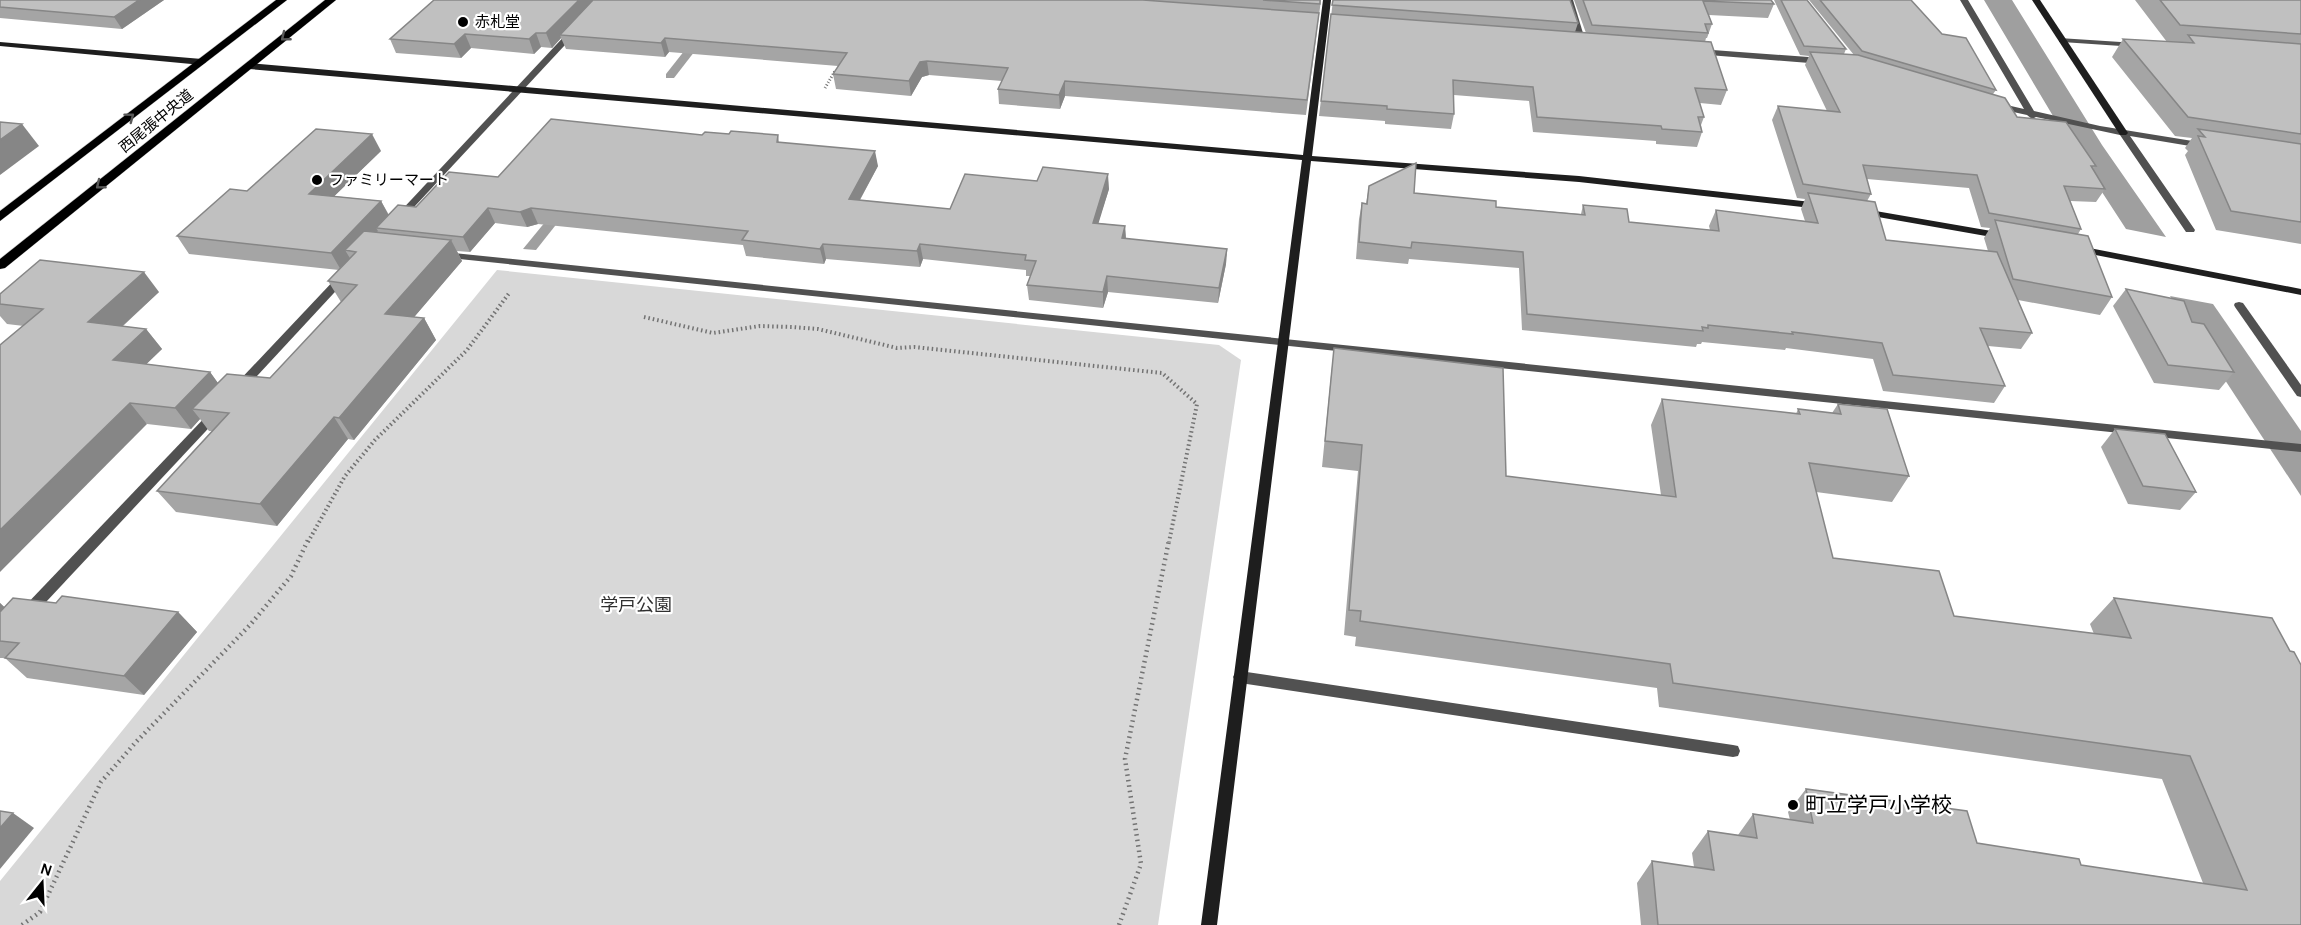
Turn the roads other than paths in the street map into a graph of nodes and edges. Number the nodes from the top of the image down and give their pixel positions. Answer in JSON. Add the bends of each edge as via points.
{"nodes":[{"id":1,"x":282,"y":0,"type":"edge"},
{"id":2,"x":331,"y":0,"type":"edge"},
{"id":3,"x":1327,"y":0,"type":"edge"},
{"id":4,"x":1569,"y":0,"type":"edge"},
{"id":5,"x":1964,"y":0,"type":"edge"},
{"id":6,"x":2036,"y":0,"type":"edge"},
{"id":7,"x":1312,"y":23,"type":"edge"},
{"id":8,"x":582,"y":24,"type":"edge"},
{"id":9,"x":1324,"y":24,"type":"junction"},
{"id":10,"x":1335,"y":24,"type":"edge"},
{"id":11,"x":2062,"y":40,"type":"junction"},
{"id":12,"x":1570,"y":42,"type":"edge"},
{"id":13,"x":1582,"y":43,"type":"junction"},
{"id":14,"x":0,"y":44,"type":"edge"},
{"id":15,"x":1593,"y":44,"type":"edge"},
{"id":16,"x":2146,"y":46,"type":"edge"},
{"id":17,"x":1694,"y":52,"type":"edge"},
{"id":18,"x":202,"y":62,"type":"junction"},
{"id":19,"x":1831,"y":62,"type":"edge"},
{"id":20,"x":249,"y":66,"type":"junction"},
{"id":21,"x":522,"y":87,"type":"junction"},
{"id":22,"x":1988,"y":103,"type":"edge"},
{"id":23,"x":2032,"y":116,"type":"junction"},
{"id":24,"x":2123,"y":134,"type":"junction"},
{"id":25,"x":2218,"y":148,"type":"edge"},
{"id":26,"x":1306,"y":158,"type":"junction"},
{"id":27,"x":1832,"y":207,"type":"edge"},
{"id":28,"x":1852,"y":210,"type":"edge"},
{"id":29,"x":0,"y":217,"type":"edge"},
{"id":30,"x":395,"y":222,"type":"edge"},
{"id":31,"x":2190,"y":230,"type":"dead end"},
{"id":32,"x":2010,"y":237,"type":"edge"},
{"id":33,"x":2068,"y":247,"type":"edge"},
{"id":34,"x":428,"y":254,"type":"edge"},
{"id":35,"x":0,"y":265,"type":"edge"},
{"id":36,"x":349,"y":271,"type":"edge"},
{"id":37,"x":2301,"y":292,"type":"edge"},
{"id":38,"x":2239,"y":305,"type":"dead end"},
{"id":39,"x":1283,"y":343,"type":"junction"},
{"id":40,"x":2301,"y":393,"type":"edge"},
{"id":41,"x":2301,"y":448,"type":"edge"},
{"id":42,"x":16,"y":625,"type":"edge"},
{"id":43,"x":1240,"y":677,"type":"junction"},
{"id":44,"x":1734,"y":751,"type":"dead end"},
{"id":45,"x":1209,"y":925,"type":"edge"}],
"edges":[{"from":1,"to":18,"type":"main road","name":"西尾張中央道"},
{"from":2,"to":20,"type":"main road","name":"西尾張中央道","one_way":true},
{"from":3,"to":9,"type":"street"},
{"from":4,"to":13,"type":"street"},
{"from":5,"to":23,"type":"street"},
{"from":6,"to":11,"type":"street"},
{"from":7,"to":9,"type":"street"},
{"from":8,"to":21,"type":"street"},
{"from":9,"to":10,"type":"street"},
{"from":9,"to":26,"type":"street"},
{"from":11,"to":16,"type":"street"},
{"from":11,"to":24,"type":"street"},
{"from":12,"to":13,"type":"street"},
{"from":13,"to":15,"type":"street"},
{"from":14,"to":18,"type":"street"},
{"from":17,"to":19,"type":"street"},
{"from":29,"to":18,"type":"main road","name":"西尾張中央道","one_way":true},
{"from":20,"to":21,"type":"street"},
{"from":20,"to":35,"type":"main road","name":"西尾張中央道","one_way":true},
{"from":21,"to":26,"type":"street"},
{"from":21,"to":30,"type":"street"},
{"from":22,"to":23,"type":"street"},
{"from":23,"to":24,"type":"street"},
{"from":24,"to":25,"type":"street"},
{"from":24,"to":31,"type":"street"},
{"from":26,"to":27,"type":"street","via":[[1580,179]]},
{"from":26,"to":39,"type":"street"},
{"from":28,"to":32,"type":"street"},
{"from":33,"to":37,"type":"street"},
{"from":34,"to":39,"type":"street"},
{"from":36,"to":42,"type":"street"},
{"from":38,"to":40,"type":"street"},
{"from":39,"to":41,"type":"street"},
{"from":39,"to":43,"type":"street"},
{"from":43,"to":44,"type":"street"},
{"from":43,"to":45,"type":"street"}]}
